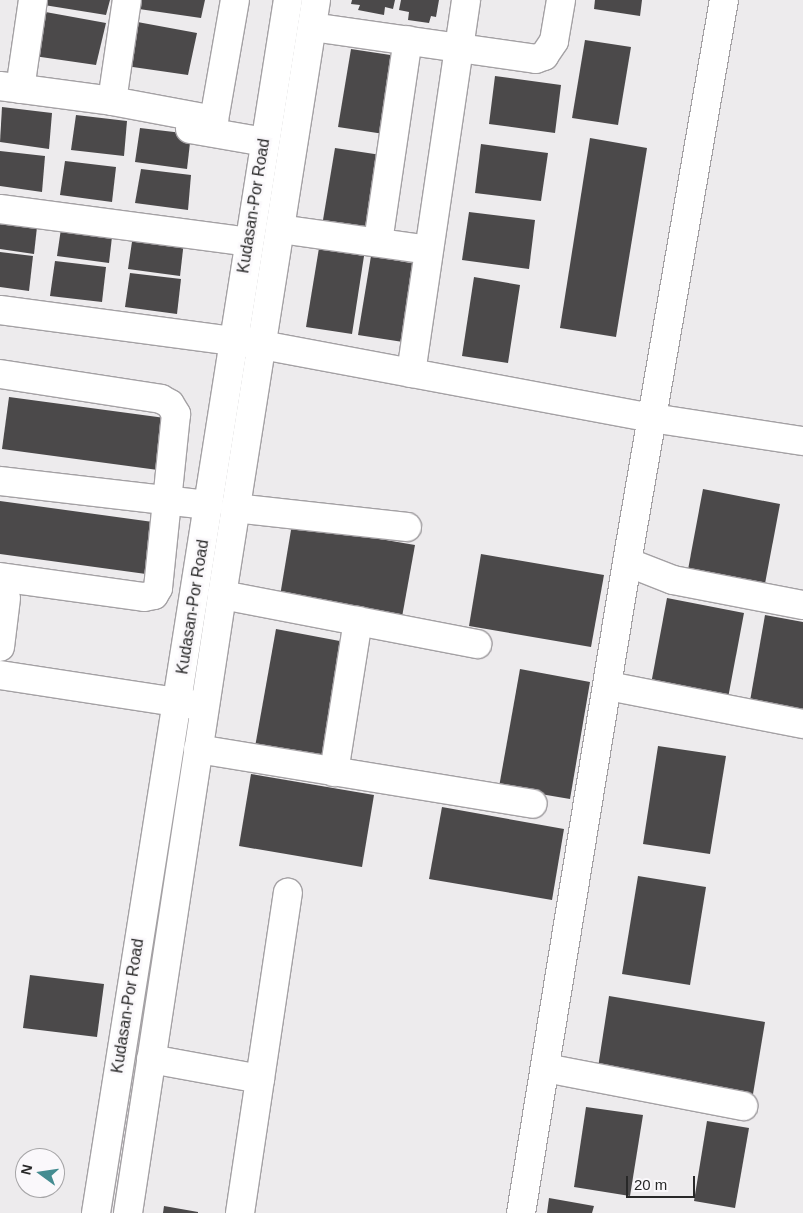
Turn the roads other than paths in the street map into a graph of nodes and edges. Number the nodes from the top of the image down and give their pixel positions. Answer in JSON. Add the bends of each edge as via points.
{"nodes":[{"id":1,"x":33,"y":0,"type":"edge"},
{"id":2,"x":127,"y":0,"type":"edge"},
{"id":3,"x":235,"y":0,"type":"edge"},
{"id":4,"x":288,"y":0,"type":"edge"},
{"id":5,"x":316,"y":0,"type":"edge"},
{"id":6,"x":466,"y":0,"type":"edge"},
{"id":7,"x":561,"y":0,"type":"edge"},
{"id":8,"x":724,"y":0,"type":"edge"},
{"id":9,"x":312,"y":27,"type":"junction"},
{"id":10,"x":408,"y":40,"type":"junction"},
{"id":11,"x":458,"y":47,"type":"junction"},
{"id":12,"x":7,"y":93,"type":"edge"},
{"id":13,"x":112,"y":102,"type":"junction"},
{"id":14,"x":265,"y":142,"type":"junction"},
{"id":15,"x":0,"y":209,"type":"edge"},
{"id":16,"x":280,"y":229,"type":"junction"},
{"id":17,"x":248,"y":242,"type":"junction"},
{"id":18,"x":378,"y":242,"type":"junction"},
{"id":19,"x":429,"y":250,"type":"junction"},
{"id":20,"x":0,"y":310,"type":"edge"},
{"id":21,"x":233,"y":340,"type":"junction"},
{"id":22,"x":262,"y":345,"type":"junction"},
{"id":23,"x":411,"y":373,"type":"junction"},
{"id":24,"x":0,"y":374,"type":"edge"},
{"id":25,"x":652,"y":418,"type":"junction"},
{"id":26,"x":803,"y":441,"type":"edge"},
{"id":27,"x":0,"y":481,"type":"edge"},
{"id":28,"x":167,"y":501,"type":"junction"},
{"id":29,"x":208,"y":505,"type":"junction"},
{"id":30,"x":235,"y":508,"type":"junction"},
{"id":31,"x":407,"y":527,"type":"dead end"},
{"id":32,"x":628,"y":562,"type":"junction"},
{"id":33,"x":3,"y":588,"type":"edge"},
{"id":34,"x":222,"y":595,"type":"junction"},
{"id":35,"x":803,"y":605,"type":"edge"},
{"id":36,"x":358,"y":621,"type":"junction"},
{"id":37,"x":477,"y":644,"type":"dead end"},
{"id":38,"x":0,"y":647,"type":"edge"},
{"id":39,"x":0,"y":676,"type":"edge"},
{"id":40,"x":608,"y":686,"type":"junction"},
{"id":41,"x":178,"y":702,"type":"junction"},
{"id":42,"x":204,"y":707,"type":"junction"},
{"id":43,"x":803,"y":724,"type":"edge"},
{"id":44,"x":198,"y":749,"type":"junction"},
{"id":45,"x":334,"y":772,"type":"junction"},
{"id":46,"x":533,"y":804,"type":"dead end"},
{"id":47,"x":288,"y":893,"type":"dead end"},
{"id":48,"x":151,"y":1059,"type":"junction"},
{"id":49,"x":545,"y":1068,"type":"junction"},
{"id":50,"x":260,"y":1079,"type":"junction"},
{"id":51,"x":743,"y":1106,"type":"dead end"},
{"id":52,"x":96,"y":1213,"type":"edge"},
{"id":53,"x":128,"y":1213,"type":"edge"},
{"id":54,"x":240,"y":1213,"type":"edge"},
{"id":55,"x":521,"y":1213,"type":"edge"}],
"edges":[{"from":1,"to":12,"type":"street"},
{"from":2,"to":13,"type":"street"},
{"from":3,"to":13,"type":"street","via":[[214,120]]},
{"from":4,"to":14,"type":"street","name":"Kudasan-Por Road"},
{"from":5,"to":9,"type":"street","name":"Kudasan-Por Road"},
{"from":6,"to":11,"type":"street"},
{"from":7,"to":11,"type":"street","via":[[554,42],[544,56],[536,59]]},
{"from":8,"to":25,"type":"street"},
{"from":9,"to":10,"type":"street"},
{"from":9,"to":16,"type":"street","name":"Kudasan-Por Road"},
{"from":10,"to":11,"type":"street"},
{"from":10,"to":18,"type":"street"},
{"from":11,"to":19,"type":"street"},
{"from":12,"to":13,"type":"street"},
{"from":12,"to":14,"type":"street"},
{"from":14,"to":17,"type":"street","name":"Kudasan-Por Road"},
{"from":15,"to":17,"type":"street"},
{"from":16,"to":18,"type":"street"},
{"from":16,"to":22,"type":"street","name":"Kudasan-Por Road"},
{"from":17,"to":21,"type":"street","name":"Kudasan-Por Road"},
{"from":18,"to":19,"type":"street"},
{"from":19,"to":23,"type":"street"},
{"from":20,"to":21,"type":"street"},
{"from":21,"to":22,"type":"street"},
{"from":21,"to":29,"type":"street","name":"Kudasan-Por Road"},
{"from":22,"to":23,"type":"street"},
{"from":22,"to":30,"type":"street","name":"Kudasan-Por Road"},
{"from":23,"to":25,"type":"street"},
{"from":24,"to":28,"type":"street","via":[[161,399],[170,404],[176,414]]},
{"from":25,"to":26,"type":"street"},
{"from":25,"to":32,"type":"street"},
{"from":27,"to":28,"type":"street"},
{"from":28,"to":29,"type":"street"},
{"from":28,"to":33,"type":"street","via":[[158,588],[154,595]]},
{"from":29,"to":41,"type":"street","name":"Kudasan-Por Road"},
{"from":30,"to":31,"type":"street"},
{"from":30,"to":34,"type":"street","name":"Kudasan-Por Road"},
{"from":32,"to":35,"type":"street","via":[[673,580]]},
{"from":32,"to":40,"type":"street"},
{"from":33,"to":38,"type":"street"},
{"from":34,"to":36,"type":"street"},
{"from":34,"to":42,"type":"street","name":"Kudasan-Por Road"},
{"from":36,"to":37,"type":"street"},
{"from":36,"to":45,"type":"street"},
{"from":39,"to":41,"type":"street"},
{"from":40,"to":43,"type":"street"},
{"from":40,"to":49,"type":"street"},
{"from":41,"to":42,"type":"street"},
{"from":41,"to":52,"type":"street","name":"Kudasan-Por Road"},
{"from":42,"to":44,"type":"street","name":"Kudasan-Por Road"},
{"from":44,"to":45,"type":"street"},
{"from":44,"to":48,"type":"street","name":"Kudasan-Por Road"},
{"from":45,"to":46,"type":"street"},
{"from":47,"to":50,"type":"street"},
{"from":48,"to":50,"type":"street"},
{"from":48,"to":53,"type":"street","name":"Kudasan-Por Road"},
{"from":49,"to":51,"type":"street"},
{"from":49,"to":55,"type":"street"},
{"from":50,"to":54,"type":"street"}]}
